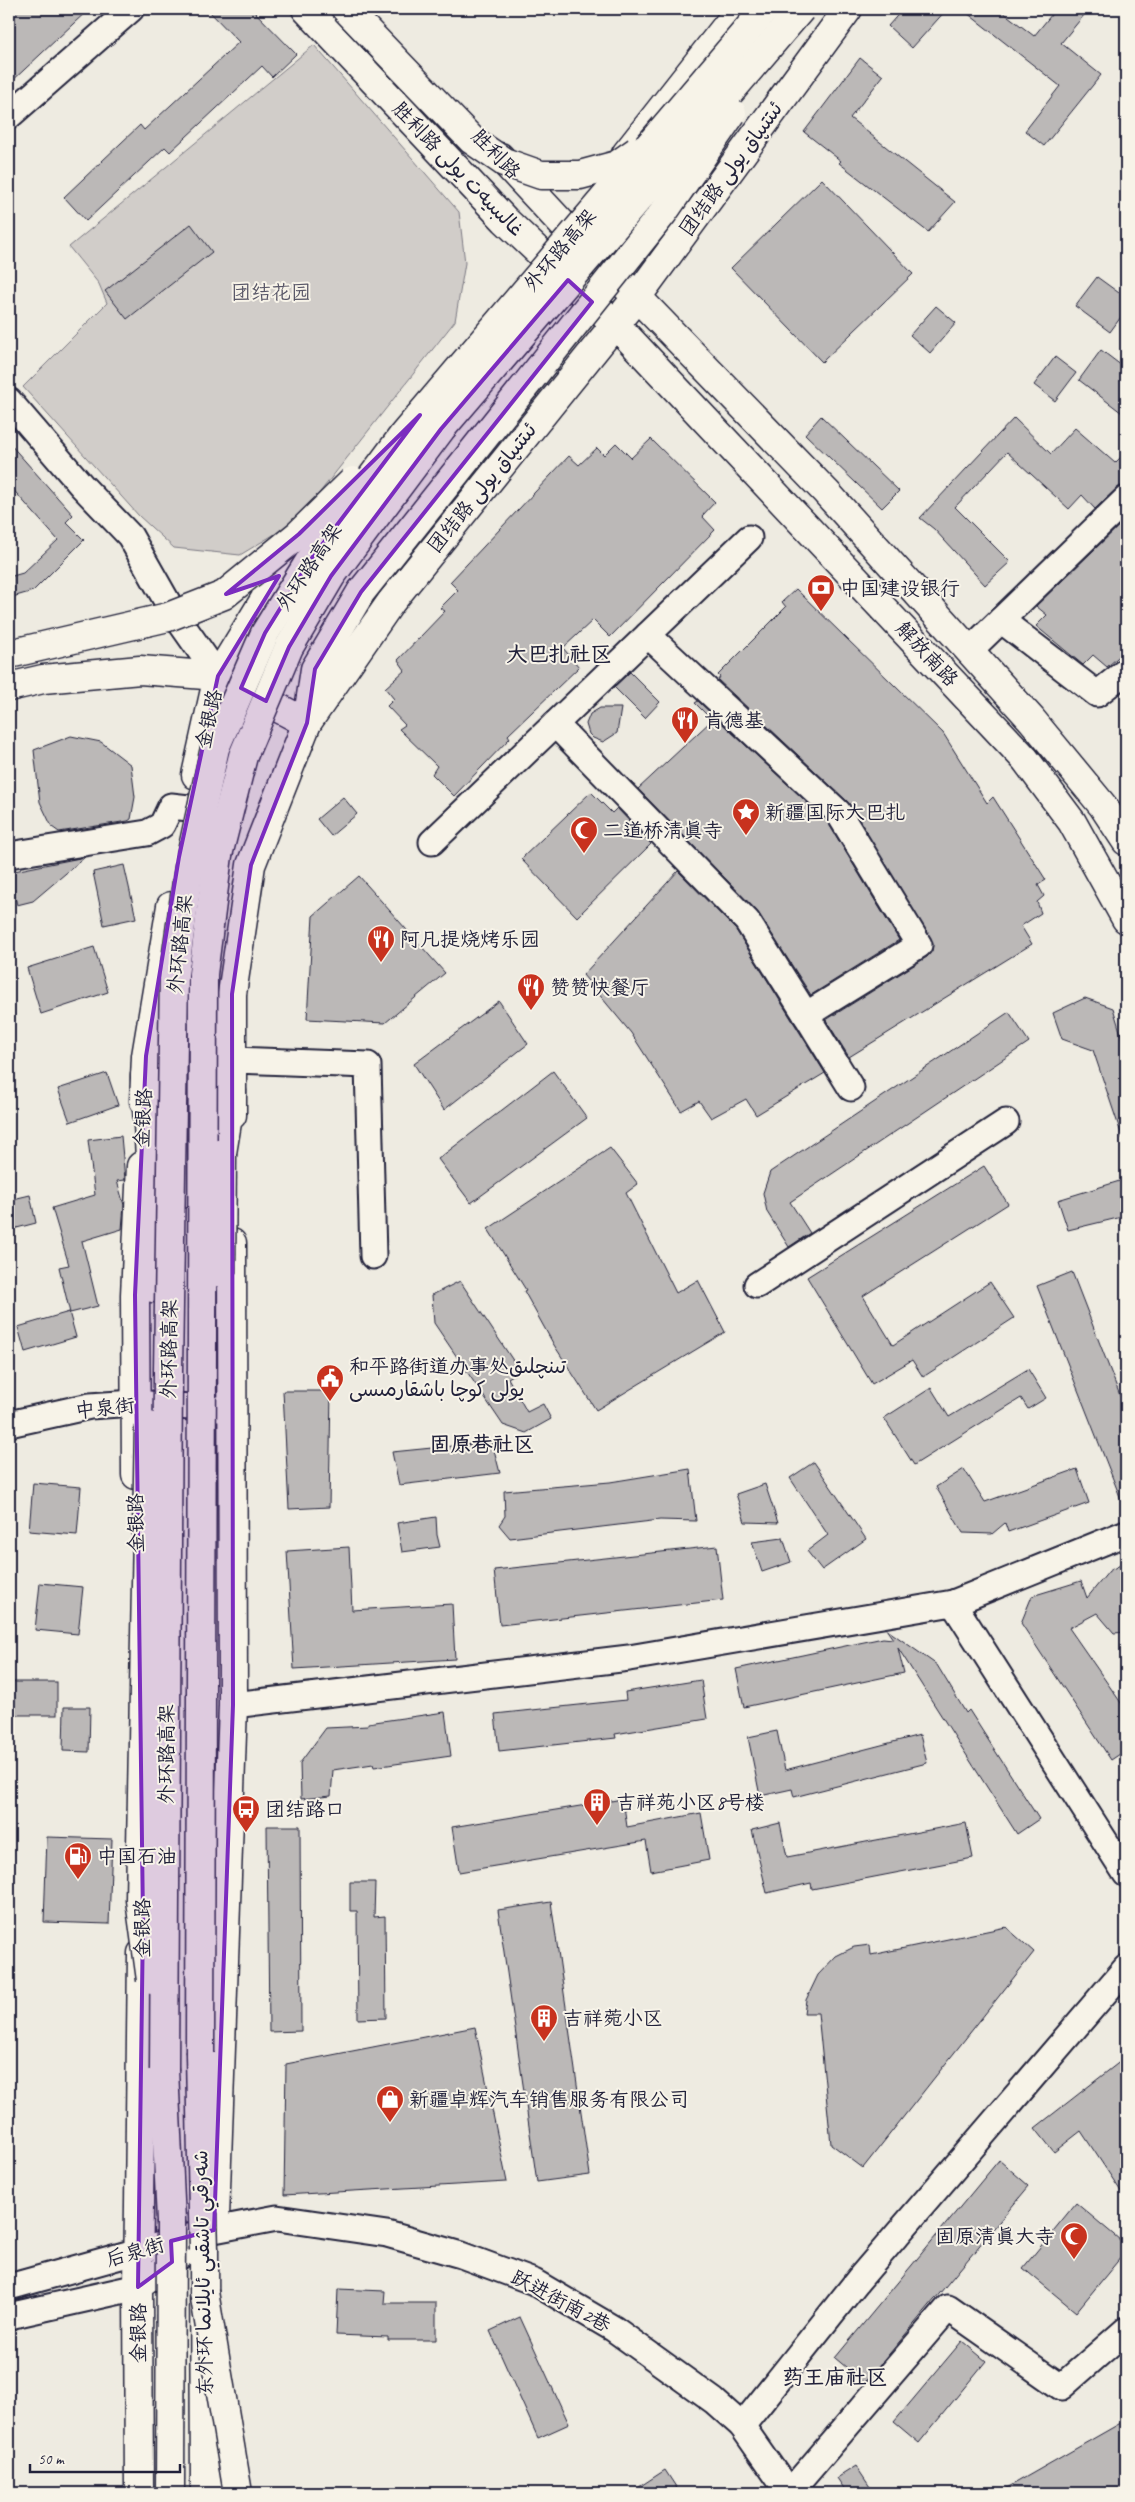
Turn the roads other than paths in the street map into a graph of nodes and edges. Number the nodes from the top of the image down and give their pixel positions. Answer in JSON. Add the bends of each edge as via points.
{"nodes":[{"id":1,"x":131,"y":9,"type":"edge"},
{"id":2,"x":306,"y":9,"type":"edge"},
{"id":3,"x":346,"y":9,"type":"edge"},
{"id":4,"x":356,"y":9,"type":"edge"},
{"id":5,"x":740,"y":9,"type":"edge"},
{"id":6,"x":765,"y":9,"type":"edge"},
{"id":7,"x":802,"y":9,"type":"edge"},
{"id":8,"x":848,"y":9,"type":"edge"},
{"id":9,"x":676,"y":114,"type":"junction"},
{"id":10,"x":9,"y":116,"type":"edge"},
{"id":11,"x":567,"y":229,"type":"junction"},
{"id":12,"x":545,"y":257,"type":"junction"},
{"id":13,"x":638,"y":297,"type":"junction"},
{"id":14,"x":615,"y":324,"type":"junction"},
{"id":15,"x":9,"y":401,"type":"edge"},
{"id":16,"x":420,"y":415,"type":"junction"},
{"id":17,"x":1126,"y":499,"type":"edge"},
{"id":18,"x":749,"y":538,"type":"dead end"},
{"id":19,"x":279,"y":576,"type":"junction"},
{"id":20,"x":173,"y":612,"type":"junction"},
{"id":21,"x":1001,"y":620,"type":"junction"},
{"id":22,"x":648,"y":634,"type":"junction"},
{"id":23,"x":9,"y":643,"type":"edge"},
{"id":24,"x":969,"y":651,"type":"junction"},
{"id":25,"x":9,"y":654,"type":"edge"},
{"id":26,"x":1126,"y":671,"type":"edge"},
{"id":27,"x":218,"y":676,"type":"junction"},
{"id":28,"x":9,"y":687,"type":"edge"},
{"id":29,"x":307,"y":723,"type":"junction"},
{"id":30,"x":555,"y":724,"type":"junction"},
{"id":31,"x":189,"y":808,"type":"junction"},
{"id":32,"x":1126,"y":841,"type":"edge"},
{"id":33,"x":432,"y":842,"type":"dead end"},
{"id":34,"x":9,"y":855,"type":"edge"},
{"id":35,"x":1126,"y":919,"type":"edge"},
{"id":36,"x":806,"y":1015,"type":"junction"},
{"id":37,"x":232,"y":1060,"type":"junction"},
{"id":38,"x":145,"y":1076,"type":"junction"},
{"id":39,"x":851,"y":1088,"type":"dead end"},
{"id":40,"x":232,"y":1092,"type":"junction"},
{"id":41,"x":1006,"y":1122,"type":"dead end"},
{"id":42,"x":373,"y":1256,"type":"dead end"},
{"id":43,"x":757,"y":1285,"type":"dead end"},
{"id":44,"x":134,"y":1402,"type":"junction"},
{"id":45,"x":233,"y":1410,"type":"junction"},
{"id":46,"x":9,"y":1424,"type":"edge"},
{"id":47,"x":1126,"y":1533,"type":"edge"},
{"id":48,"x":953,"y":1603,"type":"junction"},
{"id":49,"x":234,"y":1705,"type":"junction"},
{"id":50,"x":1126,"y":1874,"type":"edge"},
{"id":51,"x":201,"y":1930,"type":"junction"},
{"id":52,"x":1126,"y":1968,"type":"edge"},
{"id":53,"x":200,"y":2054,"type":"joint"},
{"id":54,"x":164,"y":2070,"type":"junction"},
{"id":55,"x":214,"y":2230,"type":"junction"},
{"id":56,"x":138,"y":2250,"type":"junction"},
{"id":57,"x":9,"y":2287,"type":"edge"},
{"id":58,"x":138,"y":2287,"type":"junction"},
{"id":59,"x":204,"y":2292,"type":"junction"},
{"id":60,"x":9,"y":2316,"type":"edge"},
{"id":61,"x":1126,"y":2330,"type":"edge"},
{"id":62,"x":171,"y":2396,"type":"junction"},
{"id":63,"x":742,"y":2426,"type":"junction"},
{"id":64,"x":139,"y":2493,"type":"edge"},
{"id":65,"x":158,"y":2493,"type":"edge"},
{"id":66,"x":170,"y":2493,"type":"edge"},
{"id":67,"x":205,"y":2493,"type":"edge"},
{"id":68,"x":221,"y":2493,"type":"edge"},
{"id":69,"x":238,"y":2493,"type":"edge"},
{"id":70,"x":789,"y":2493,"type":"edge"}],
"edges":[{"from":1,"to":10,"type":"street"},
{"from":2,"to":12,"type":"main road","name":"胜利路 غالىبىيەت يولى","via":[[505,220]]},
{"from":3,"to":9,"type":"main road","bridge":true,"via":[[472,140],[504,162],[541,175],[580,175],[617,165],[649,143]]},
{"from":4,"to":11,"type":"main road","name":"胜利路"},
{"from":5,"to":11,"type":"main road"},
{"from":6,"to":9,"type":"main road","name":"外环路高架","bridge":true},
{"from":7,"to":29,"type":"main road","bridge":true,"via":[[662,213],[361,592],[315,669]]},
{"from":7,"to":51,"type":"main road","name":"外环路高架","bridge":true,"via":[[441,428],[331,576],[289,647],[243,756],[218,855],[203,974]]},
{"from":8,"to":13,"type":"main road","name":"团结路 ئىتتىپاق يولى"},
{"from":9,"to":16,"type":"main road","name":"外环路高架","bridge":true},
{"from":11,"to":12,"type":"main road"},
{"from":11,"to":13,"type":"main road","name":"胜利路"},
{"from":12,"to":14,"type":"main road","name":"胜利路 غالىبىيەت يولى"},
{"from":12,"to":19,"type":"main road","via":[[438,398]]},
{"from":13,"to":14,"type":"main road","name":"团结路 ئىتتىپاق يولى"},
{"from":13,"to":24,"type":"main road","name":"胜利路","via":[[826,492]]},
{"from":14,"to":29,"type":"main road","name":"团结路 ئىتتىپاق يولى","via":[[391,602]]},
{"from":14,"to":35,"type":"main road","name":"解放南路","via":[[1025,759],[1072,822]]},
{"from":15,"to":20,"type":"street","via":[[130,536]]},
{"from":16,"to":25,"type":"main road","bridge":true,"via":[[299,534],[224,595],[168,617]]},
{"from":16,"to":54,"type":"main road","name":"外环路高架","bridge":true,"via":[[309,562],[265,633],[215,748],[190,861],[174,984]]},
{"from":17,"to":21,"type":"street"},
{"from":18,"to":22,"type":"street"},
{"from":19,"to":20,"type":"main road"},
{"from":19,"to":27,"type":"main road","name":"金银路"},
{"from":20,"to":23,"type":"main road","via":[[116,617]]},
{"from":20,"to":27,"type":"street"},
{"from":21,"to":24,"type":"street"},
{"from":21,"to":26,"type":"street","via":[[1097,694]]},
{"from":22,"to":30,"type":"street"},
{"from":22,"to":36,"type":"street","via":[[838,812],[919,945]]},
{"from":24,"to":32,"type":"main road","name":"胜利路","via":[[1032,720]]},
{"from":27,"to":28,"type":"main road","via":[[140,670],[43,679]]},
{"from":27,"to":29,"type":"main road"},
{"from":27,"to":31,"type":"main road","name":"金银路"},
{"from":29,"to":37,"type":"main road","via":[[251,865],[232,994]]},
{"from":30,"to":33,"type":"street"},
{"from":30,"to":36,"type":"street","via":[[747,921]]},
{"from":31,"to":34,"type":"street","via":[[170,806],[162,825],[147,833]]},
{"from":31,"to":38,"type":"main road","name":"金银路"},
{"from":36,"to":39,"type":"street"},
{"from":37,"to":40,"type":"main road"},
{"from":37,"to":42,"type":"street","via":[[368,1065]]},
{"from":38,"to":44,"type":"main road","name":"金银路","via":[[135,1295]]},
{"from":38,"to":54,"type":"main road","bridge":true,"via":[[154,1222],[140,1900]]},
{"from":40,"to":45,"type":"main road"},
{"from":40,"to":51,"type":"main road","bridge":true,"via":[[222,1152],[217,1832]]},
{"from":41,"to":43,"type":"street"},
{"from":44,"to":45,"type":"street","name":"中泉街"},
{"from":44,"to":46,"type":"street","name":"中泉街","via":[[90,1406]]},
{"from":44,"to":56,"type":"main road","name":"金银路","via":[[143,1899]]},
{"from":45,"to":49,"type":"main road"},
{"from":47,"to":48,"type":"street"},
{"from":48,"to":49,"type":"street","via":[[629,1658]]},
{"from":48,"to":50,"type":"street"},
{"from":49,"to":55,"type":"main road"},
{"from":51,"to":53,"type":"main road","name":"外环路高架","bridge":true},
{"from":52,"to":63,"type":"street","via":[[859,2279]]},
{"from":53,"to":59,"type":"main road","name":"东外环 شەرقىي تاشقىي ئايلانما","bridge":true},
{"from":54,"to":62,"type":"main road","name":"东外环 شەرقىي تاشقىي ئايلانما","bridge":true,"via":[[171,2221]]},
{"from":55,"to":56,"type":"street","name":"后泉街"},
{"from":55,"to":58,"type":"street","name":"后泉街"},
{"from":55,"to":63,"type":"street","name":"跃进街南2巷","via":[[277,2218],[387,2234],[461,2255],[534,2282],[614,2329],[714,2400]]},
{"from":55,"to":68,"type":"main road"},
{"from":56,"to":57,"type":"street","name":"后泉街"},
{"from":56,"to":58,"type":"main road","name":"金银路"},
{"from":58,"to":60,"type":"street","name":"后泉街"},
{"from":58,"to":64,"type":"main road","name":"金银路"},
{"from":59,"to":67,"type":"main road","name":"东外环 شەرقىي تاشقىي ئايلانما","bridge":true},
{"from":59,"to":69,"type":"main road","bridge":true},
{"from":61,"to":70,"type":"street","via":[[1061,2387],[948,2308]]},
{"from":62,"to":65,"type":"main road","bridge":true},
{"from":62,"to":66,"type":"main road","name":"东外环 شەرقىي تاشقىي ئايلانما","bridge":true},
{"from":63,"to":70,"type":"street","name":"跃进街南2巷"}]}
